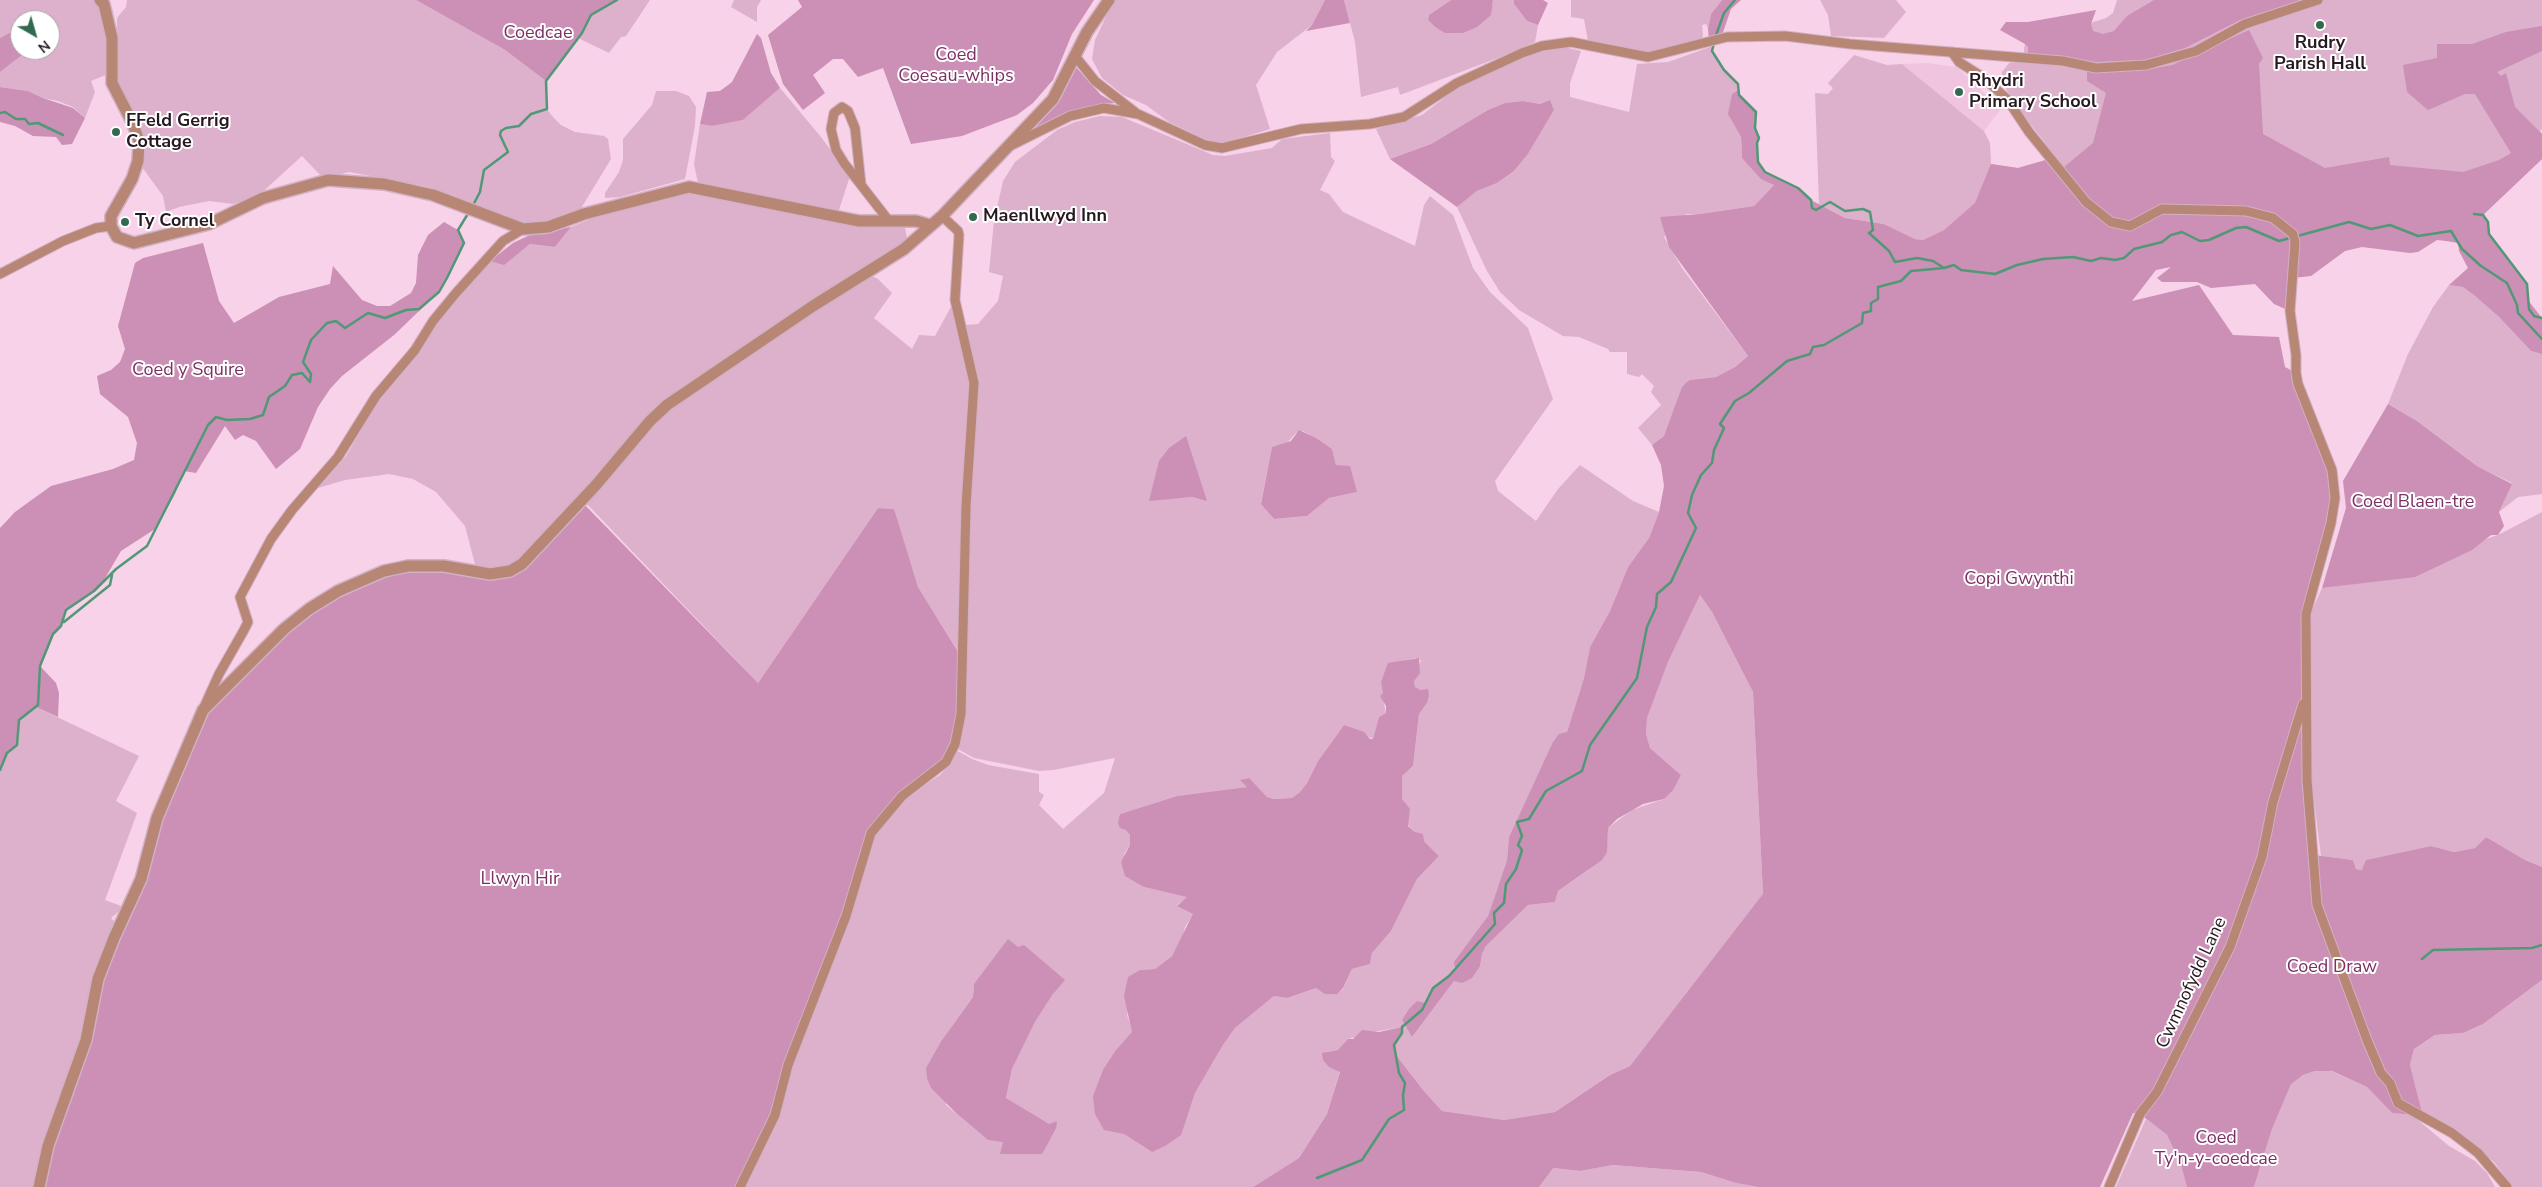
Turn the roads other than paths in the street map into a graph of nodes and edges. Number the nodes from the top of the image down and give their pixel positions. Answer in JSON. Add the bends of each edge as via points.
{"nodes":[{"id":1,"x":100,"y":0,"type":"edge"},
{"id":2,"x":1109,"y":0,"type":"edge"},
{"id":3,"x":2318,"y":0,"type":"edge"},
{"id":4,"x":1952,"y":52,"type":"junction"},
{"id":5,"x":1075,"y":56,"type":"junction"},
{"id":6,"x":1138,"y":114,"type":"junction"},
{"id":7,"x":1011,"y":145,"type":"junction"},
{"id":8,"x":861,"y":184,"type":"junction"},
{"id":9,"x":942,"y":216,"type":"junction"},
{"id":10,"x":889,"y":221,"type":"junction"},
{"id":11,"x":930,"y":225,"type":"junction"},
{"id":12,"x":111,"y":226,"type":"junction"},
{"id":13,"x":522,"y":229,"type":"junction"},
{"id":14,"x":0,"y":274,"type":"edge"},
{"id":15,"x":2306,"y":697,"type":"junction"},
{"id":16,"x":203,"y":710,"type":"junction"},
{"id":17,"x":38,"y":1187,"type":"edge"},
{"id":18,"x":740,"y":1187,"type":"edge"},
{"id":19,"x":2109,"y":1187,"type":"edge"},
{"id":20,"x":2507,"y":1187,"type":"edge"}],
"edges":[{"from":1,"to":12,"type":"street","via":[[104,4],[112,38],[112,83],[140,141],[132,179],[111,216]]},
{"from":2,"to":5,"type":"street"},
{"from":3,"to":4,"type":"street","via":[[2245,24],[2196,51],[2146,65],[2096,68],[2063,61]]},
{"from":4,"to":6,"type":"street","via":[[1785,36],[1727,37],[1648,57],[1587,44],[1556,44],[1522,53],[1472,75],[1404,117],[1354,127],[1302,129],[1222,148],[1205,145]]},
{"from":4,"to":15,"type":"street","via":[[1959,62],[1984,78],[2007,99],[2029,132],[2086,202],[2111,222],[2130,226],[2162,210],[2246,211],[2273,218],[2294,238],[2290,311],[2298,384],[2332,470],[2335,498],[2306,614]]},
{"from":5,"to":6,"type":"street","via":[[1095,81]]},
{"from":5,"to":7,"type":"street","via":[[1053,99]]},
{"from":6,"to":7,"type":"street","via":[[1104,108],[1070,116]]},
{"from":7,"to":9,"type":"street"},
{"from":8,"to":8,"type":"street","via":[[836,150],[831,129],[834,113],[842,107],[848,111],[855,128]]},
{"from":8,"to":10,"type":"street"},
{"from":9,"to":11,"type":"street"},
{"from":9,"to":18,"type":"street","via":[[959,235],[955,300],[974,383],[966,506],[961,714],[956,744],[946,762],[902,796],[871,833],[846,916],[788,1065],[775,1115]]},
{"from":10,"to":11,"type":"street","via":[[916,221]]},
{"from":10,"to":13,"type":"street","via":[[859,222],[689,188],[584,214],[548,227]]},
{"from":11,"to":16,"type":"street","via":[[904,249],[667,405],[522,564],[510,571],[490,574],[444,566],[408,566],[384,571],[338,591],[284,629]]},
{"from":12,"to":13,"type":"street","via":[[117,237],[134,243],[209,224],[263,198],[328,180],[384,184],[433,195]]},
{"from":12,"to":14,"type":"street","via":[[96,228],[64,241]]},
{"from":13,"to":16,"type":"street","via":[[503,241],[444,307],[415,350],[376,396],[338,458],[271,539],[240,597],[248,622]]},
{"from":15,"to":19,"type":"street","name":"Cwmnofydd Lane","via":[[2273,802],[2262,858],[2230,947],[2157,1092],[2140,1114]]},
{"from":15,"to":20,"type":"street","via":[[2307,780],[2317,905],[2367,1040],[2398,1103],[2452,1133],[2478,1153]]},
{"from":16,"to":17,"type":"street","via":[[157,818],[141,879],[98,979],[86,1040],[48,1146]]}]}
